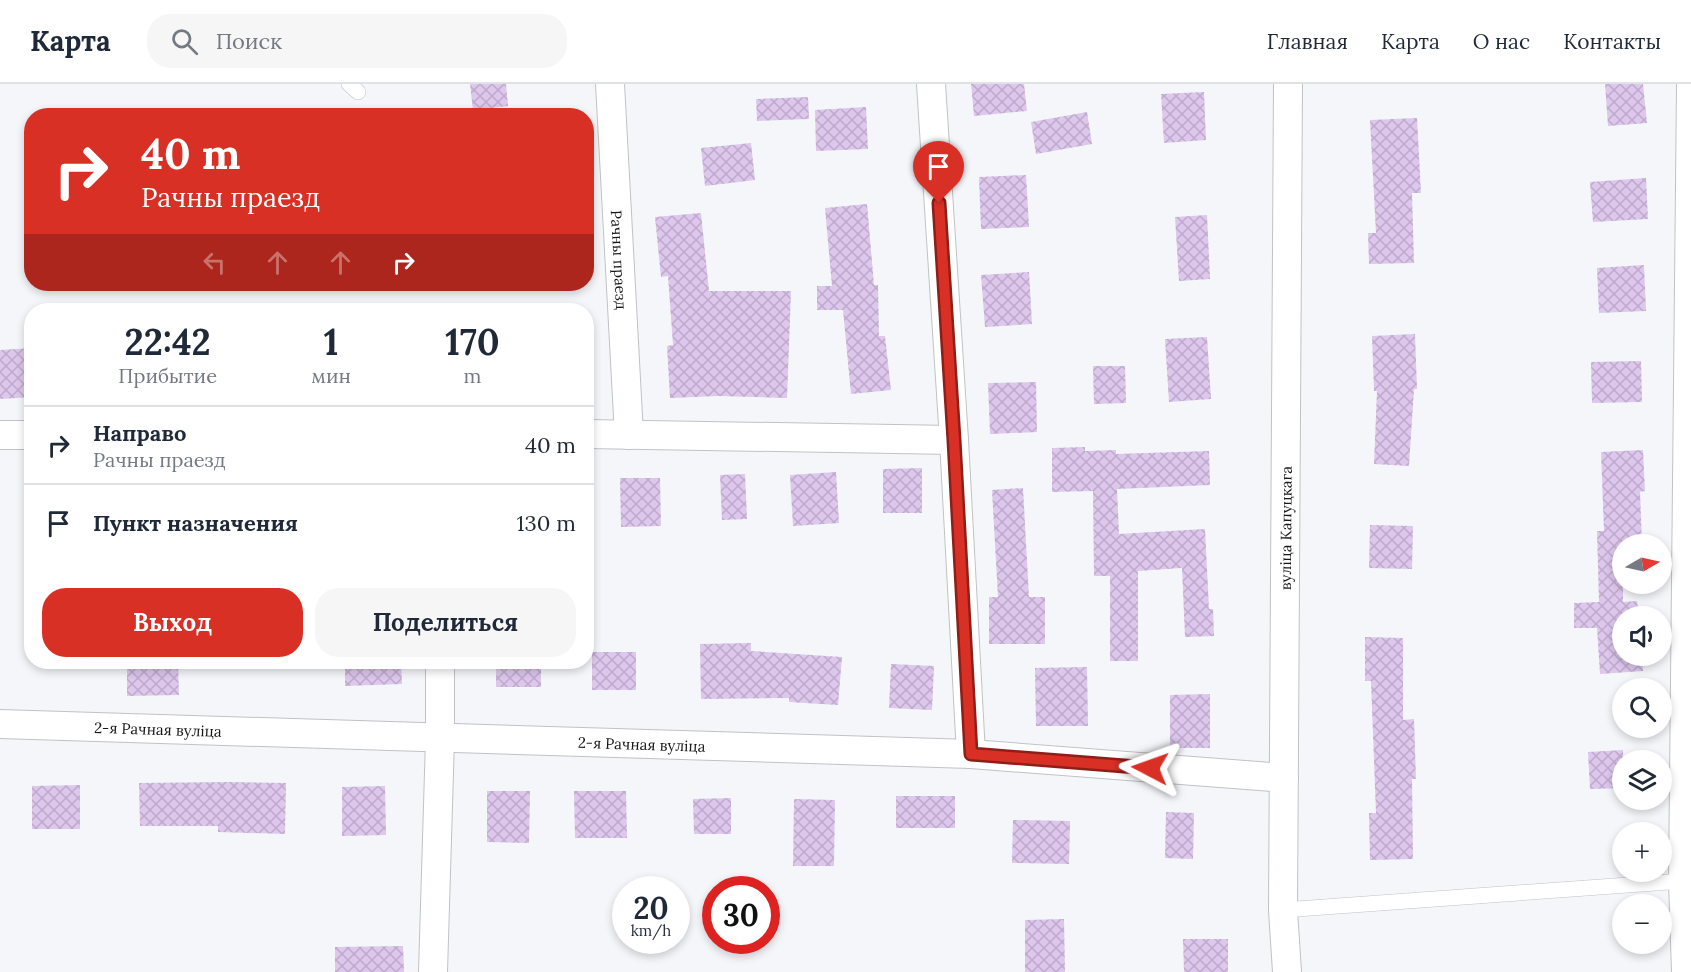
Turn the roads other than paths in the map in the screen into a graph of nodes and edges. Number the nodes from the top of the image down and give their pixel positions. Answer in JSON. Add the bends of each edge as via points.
{"nodes":[{"id":1,"x":610,"y":84,"type":"edge"},
{"id":2,"x":931,"y":84,"type":"edge"},
{"id":3,"x":1288,"y":84,"type":"edge"},
{"id":4,"x":1691,"y":86,"type":"edge"},
{"id":5,"x":594,"y":434,"type":"edge"},
{"id":6,"x":0,"y":435,"type":"edge"},
{"id":7,"x":24,"y":435,"type":"edge"},
{"id":8,"x":629,"y":435,"type":"junction"},
{"id":9,"x":954,"y":440,"type":"junction"},
{"id":10,"x":440,"y":669,"type":"edge"},
{"id":11,"x":0,"y":724,"type":"edge"},
{"id":12,"x":440,"y":739,"type":"junction"},
{"id":13,"x":971,"y":754,"type":"junction"},
{"id":14,"x":1284,"y":778,"type":"junction"},
{"id":15,"x":1683,"y":881,"type":"junction"},
{"id":16,"x":1283,"y":910,"type":"junction"},
{"id":17,"x":433,"y":972,"type":"edge"},
{"id":18,"x":1287,"y":972,"type":"edge"},
{"id":19,"x":1686,"y":972,"type":"edge"}],
"edges":[{"from":1,"to":8,"type":"street","name":"Рачны праезд"},
{"from":2,"to":9,"type":"street"},
{"from":3,"to":14,"type":"street","name":"вуліца Капуцкага"},
{"from":4,"to":15,"type":"street"},
{"from":5,"to":8,"type":"street"},
{"from":6,"to":7,"type":"street"},
{"from":8,"to":9,"type":"street"},
{"from":9,"to":13,"type":"street"},
{"from":10,"to":12,"type":"street"},
{"from":11,"to":12,"type":"street","name":"2-я Рачная вуліца"},
{"from":12,"to":13,"type":"street","name":"2-я Рачная вуліца"},
{"from":12,"to":17,"type":"street"},
{"from":13,"to":14,"type":"street","name":"2-я Рачная вуліца"},
{"from":14,"to":16,"type":"street","name":"вуліца Капуцкага"},
{"from":15,"to":16,"type":"lane"},
{"from":15,"to":19,"type":"street"},
{"from":16,"to":18,"type":"street","name":"вуліца Капуцкага"}]}
